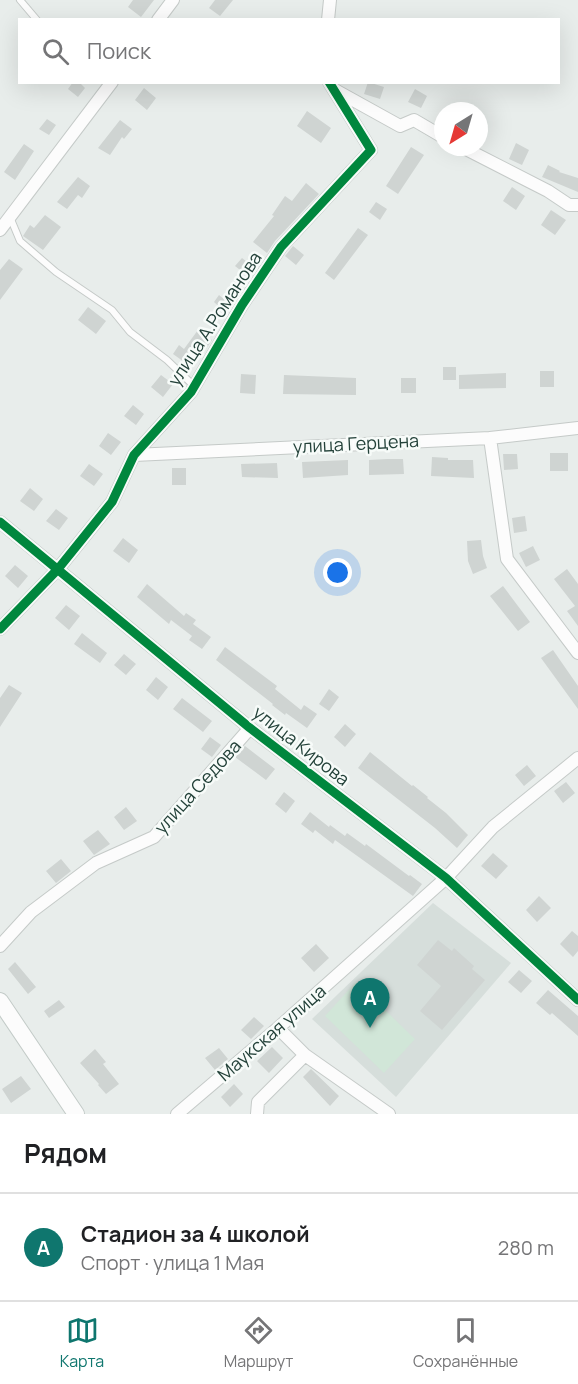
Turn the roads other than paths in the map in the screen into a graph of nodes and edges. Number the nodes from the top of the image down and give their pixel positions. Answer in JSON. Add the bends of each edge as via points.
{"nodes":[{"id":1,"x":20,"y":0,"type":"edge"},
{"id":2,"x":173,"y":0,"type":"edge"},
{"id":3,"x":330,"y":0,"type":"edge"},
{"id":4,"x":35,"y":18,"type":"edge"},
{"id":5,"x":160,"y":18,"type":"edge"},
{"id":6,"x":328,"y":18,"type":"edge"},
{"id":7,"x":106,"y":85,"type":"edge"},
{"id":8,"x":330,"y":85,"type":"edge"},
{"id":9,"x":434,"y":132,"type":"edge"},
{"id":10,"x":480,"y":156,"type":"edge"},
{"id":11,"x":578,"y":205,"type":"edge"},
{"id":12,"x":10,"y":217,"type":"junction"},
{"id":13,"x":0,"y":230,"type":"edge"},
{"id":14,"x":194,"y":387,"type":"junction"},
{"id":15,"x":578,"y":428,"type":"edge"},
{"id":16,"x":490,"y":438,"type":"junction"},
{"id":17,"x":134,"y":455,"type":"junction"},
{"id":18,"x":0,"y":522,"type":"edge"},
{"id":19,"x":58,"y":569,"type":"junction"},
{"id":20,"x":0,"y":628,"type":"edge"},
{"id":21,"x":578,"y":653,"type":"edge"},
{"id":22,"x":250,"y":728,"type":"junction"},
{"id":23,"x":578,"y":758,"type":"edge"},
{"id":24,"x":446,"y":878,"type":"junction"},
{"id":25,"x":0,"y":946,"type":"edge"},
{"id":26,"x":578,"y":1000,"type":"edge"},
{"id":27,"x":1,"y":1005,"type":"edge"},
{"id":28,"x":278,"y":1028,"type":"junction"},
{"id":29,"x":305,"y":1055,"type":"junction"},
{"id":30,"x":76,"y":1114,"type":"edge"},
{"id":31,"x":177,"y":1114,"type":"edge"},
{"id":32,"x":257,"y":1114,"type":"edge"},
{"id":33,"x":389,"y":1114,"type":"edge"}],
"edges":[{"from":1,"to":4,"type":"lane"},
{"from":2,"to":5,"type":"street"},
{"from":3,"to":6,"type":"street"},
{"from":7,"to":12,"type":"street"},
{"from":8,"to":9,"type":"street","via":[[400,126],[414,120]]},
{"from":8,"to":14,"type":"street","name":"улица А.Романова","via":[[371,150],[281,247]]},
{"from":10,"to":11,"type":"street","via":[[569,205]]},
{"from":12,"to":13,"type":"street"},
{"from":12,"to":14,"type":"lane","via":[[20,241],[56,272],[112,310],[130,332]]},
{"from":14,"to":17,"type":"street","name":"улица А.Романова"},
{"from":15,"to":16,"type":"street","name":"улица Герцена"},
{"from":16,"to":17,"type":"street","name":"улица Герцена"},
{"from":16,"to":21,"type":"street","via":[[507,559]]},
{"from":17,"to":19,"type":"street","name":"улица А.Романова","via":[[112,502]]},
{"from":18,"to":19,"type":"street","name":"улица Кирова"},
{"from":19,"to":20,"type":"street","name":"улица А.Романова"},
{"from":19,"to":22,"type":"street","name":"улица Кирова"},
{"from":22,"to":24,"type":"street","name":"улица Кирова"},
{"from":22,"to":25,"type":"street","name":"улица Седова","via":[[154,837],[96,863],[31,912]]},
{"from":23,"to":24,"type":"street","name":"Маукская улица","via":[[493,827]]},
{"from":24,"to":26,"type":"street","name":"улица Кирова"},
{"from":24,"to":28,"type":"street","name":"Маукская улица"},
{"from":27,"to":30,"type":"street"},
{"from":28,"to":29,"type":"street"},
{"from":28,"to":31,"type":"street","name":"Маукская улица"},
{"from":29,"to":32,"type":"street","via":[[258,1102]]},
{"from":29,"to":33,"type":"street"}]}
